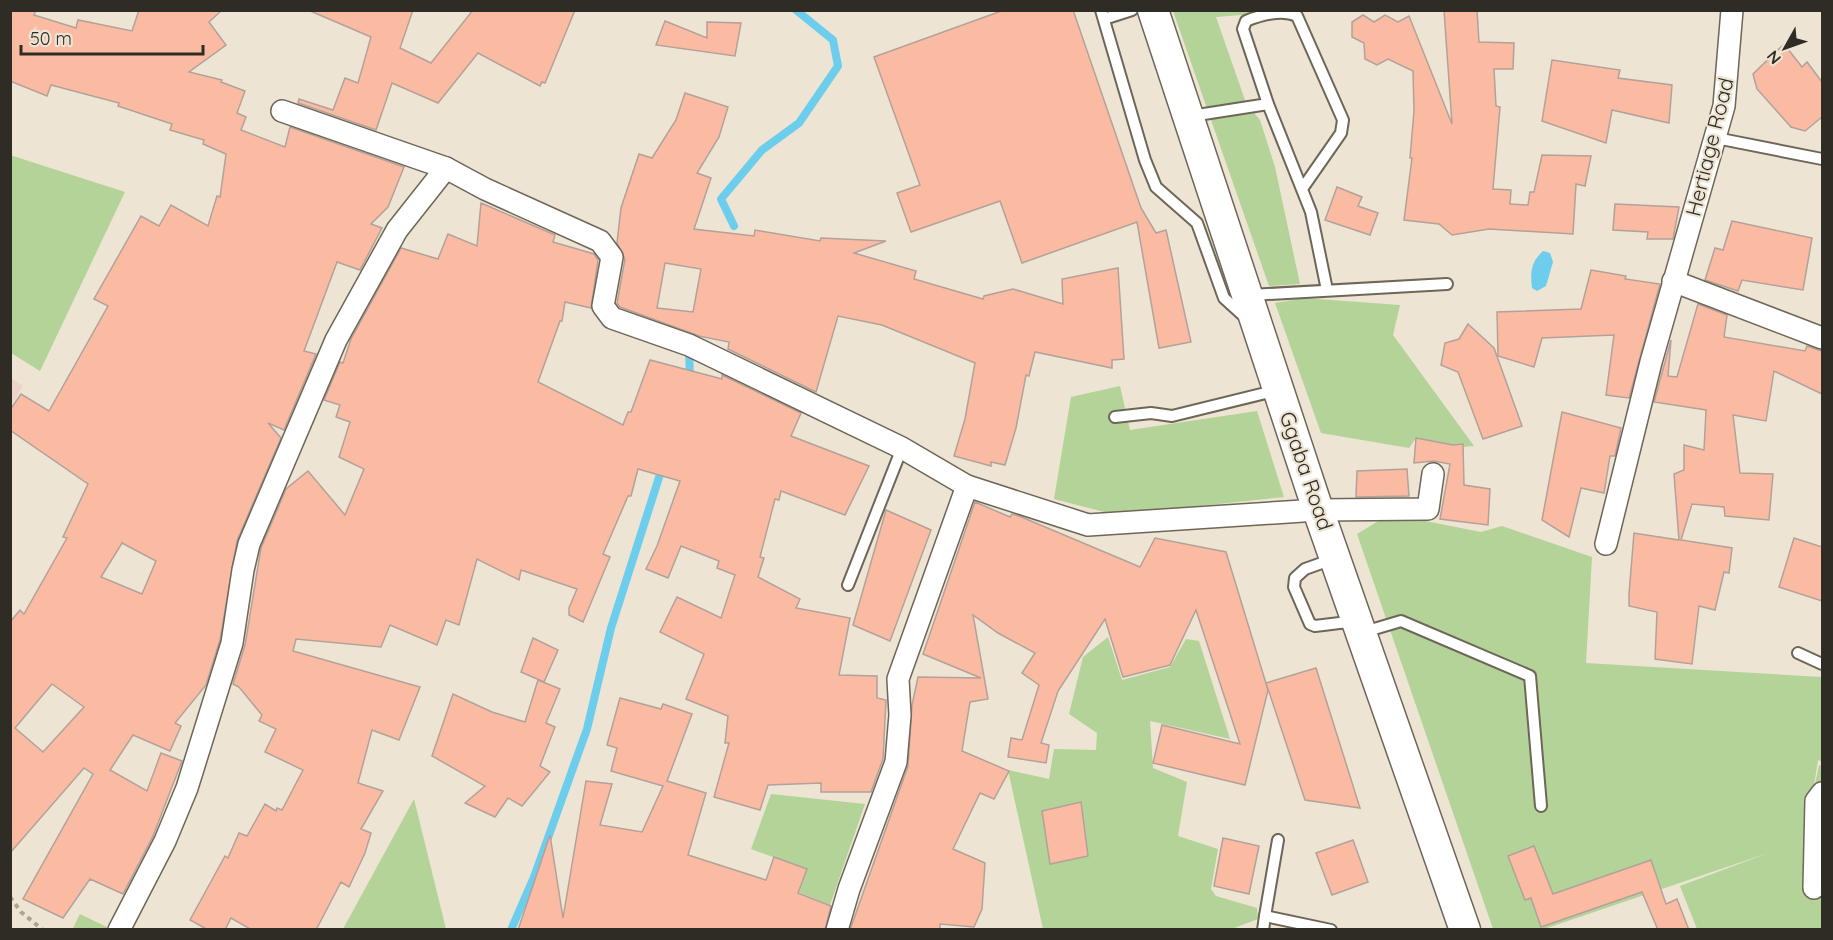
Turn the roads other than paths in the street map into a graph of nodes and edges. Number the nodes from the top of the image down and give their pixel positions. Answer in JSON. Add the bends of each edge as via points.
{"nodes":[{"id":1,"x":1132,"y":10,"type":"edge"},
{"id":2,"x":1153,"y":10,"type":"edge"},
{"id":3,"x":1732,"y":10,"type":"edge"},
{"id":4,"x":1103,"y":15,"type":"edge"},
{"id":5,"x":1268,"y":104,"type":"junction"},
{"id":6,"x":282,"y":111,"type":"dead end"},
{"id":7,"x":1188,"y":116,"type":"junction"},
{"id":8,"x":1716,"y":138,"type":"junction"},
{"id":9,"x":1822,"y":159,"type":"edge"},
{"id":10,"x":446,"y":168,"type":"junction"},
{"id":11,"x":1302,"y":189,"type":"junction"},
{"id":12,"x":1673,"y":281,"type":"junction"},
{"id":13,"x":1447,"y":284,"type":"dead end"},
{"id":14,"x":1326,"y":290,"type":"junction"},
{"id":15,"x":1247,"y":295,"type":"junction"},
{"id":16,"x":1257,"y":327,"type":"junction"},
{"id":17,"x":1822,"y":338,"type":"edge"},
{"id":18,"x":1278,"y":390,"type":"junction"},
{"id":19,"x":1115,"y":417,"type":"dead end"},
{"id":20,"x":903,"y":448,"type":"junction"},
{"id":21,"x":1433,"y":474,"type":"dead end"},
{"id":22,"x":967,"y":486,"type":"junction"},
{"id":23,"x":1318,"y":510,"type":"junction"},
{"id":24,"x":1606,"y":544,"type":"dead end"},
{"id":25,"x":1336,"y":559,"type":"junction"},
{"id":26,"x":848,"y":585,"type":"dead end"},
{"id":27,"x":1359,"y":627,"type":"junction"},
{"id":28,"x":1798,"y":653,"type":"dead end"},
{"id":29,"x":1822,"y":664,"type":"edge"},
{"id":30,"x":1822,"y":793,"type":"edge"},
{"id":31,"x":1541,"y":806,"type":"dead end"},
{"id":32,"x":1278,"y":840,"type":"dead end"},
{"id":33,"x":1814,"y":888,"type":"dead end"},
{"id":34,"x":1265,"y":916,"type":"junction"},
{"id":35,"x":119,"y":930,"type":"edge"},
{"id":36,"x":837,"y":930,"type":"edge"},
{"id":37,"x":1263,"y":930,"type":"edge"},
{"id":38,"x":1331,"y":930,"type":"edge"},
{"id":39,"x":1465,"y":930,"type":"edge"}],
"edges":[{"from":1,"to":4,"type":"lane"},
{"from":2,"to":7,"type":"main road","name":"Ggaba Road"},
{"from":3,"to":8,"type":"street","name":"Hertiage Road","via":[[1728,77]]},
{"from":4,"to":16,"type":"lane","via":[[1156,187],[1197,223],[1224,298]]},
{"from":5,"to":7,"type":"lane"},
{"from":5,"to":11,"type":"lane"},
{"from":5,"to":11,"type":"lane","via":[[1243,29],[1246,21],[1257,16],[1289,12],[1297,15],[1342,120],[1341,133]]},
{"from":6,"to":10,"type":"street"},
{"from":7,"to":15,"type":"main road","name":"Ggaba Road"},
{"from":8,"to":9,"type":"lane"},
{"from":8,"to":12,"type":"street","name":"Hertiage Road"},
{"from":10,"to":20,"type":"street","via":[[600,241],[612,257],[603,306],[612,318],[689,345]]},
{"from":10,"to":35,"type":"street","via":[[397,230],[336,340],[249,544],[232,643],[187,788],[165,841]]},
{"from":11,"to":14,"type":"lane","via":[[1311,212]]},
{"from":12,"to":17,"type":"street"},
{"from":12,"to":24,"type":"street","name":"Hertiage Road"},
{"from":13,"to":14,"type":"lane"},
{"from":14,"to":15,"type":"lane"},
{"from":15,"to":16,"type":"main road","name":"Ggaba Road"},
{"from":16,"to":18,"type":"main road","name":"Ggaba Road"},
{"from":18,"to":19,"type":"lane","via":[[1172,416],[1151,413]]},
{"from":18,"to":23,"type":"main road","name":"Ggaba Road"},
{"from":20,"to":22,"type":"street"},
{"from":20,"to":26,"type":"lane"},
{"from":21,"to":23,"type":"street","via":[[1428,509]]},
{"from":22,"to":23,"type":"street","via":[[1088,525]]},
{"from":22,"to":36,"type":"street","via":[[898,679],[896,762]]},
{"from":23,"to":25,"type":"main road","name":"Ggaba Road"},
{"from":25,"to":27,"type":"main road","name":"Ggaba Road"},
{"from":25,"to":27,"type":"lane","via":[[1305,569],[1295,578],[1294,587],[1310,624]]},
{"from":27,"to":31,"type":"lane","via":[[1401,621],[1530,676]]},
{"from":27,"to":39,"type":"main road","name":"Ggaba Road"},
{"from":28,"to":29,"type":"lane"},
{"from":30,"to":33,"type":"street","via":[[1816,801]]},
{"from":32,"to":34,"type":"lane"},
{"from":34,"to":37,"type":"lane"},
{"from":34,"to":38,"type":"lane"}]}
